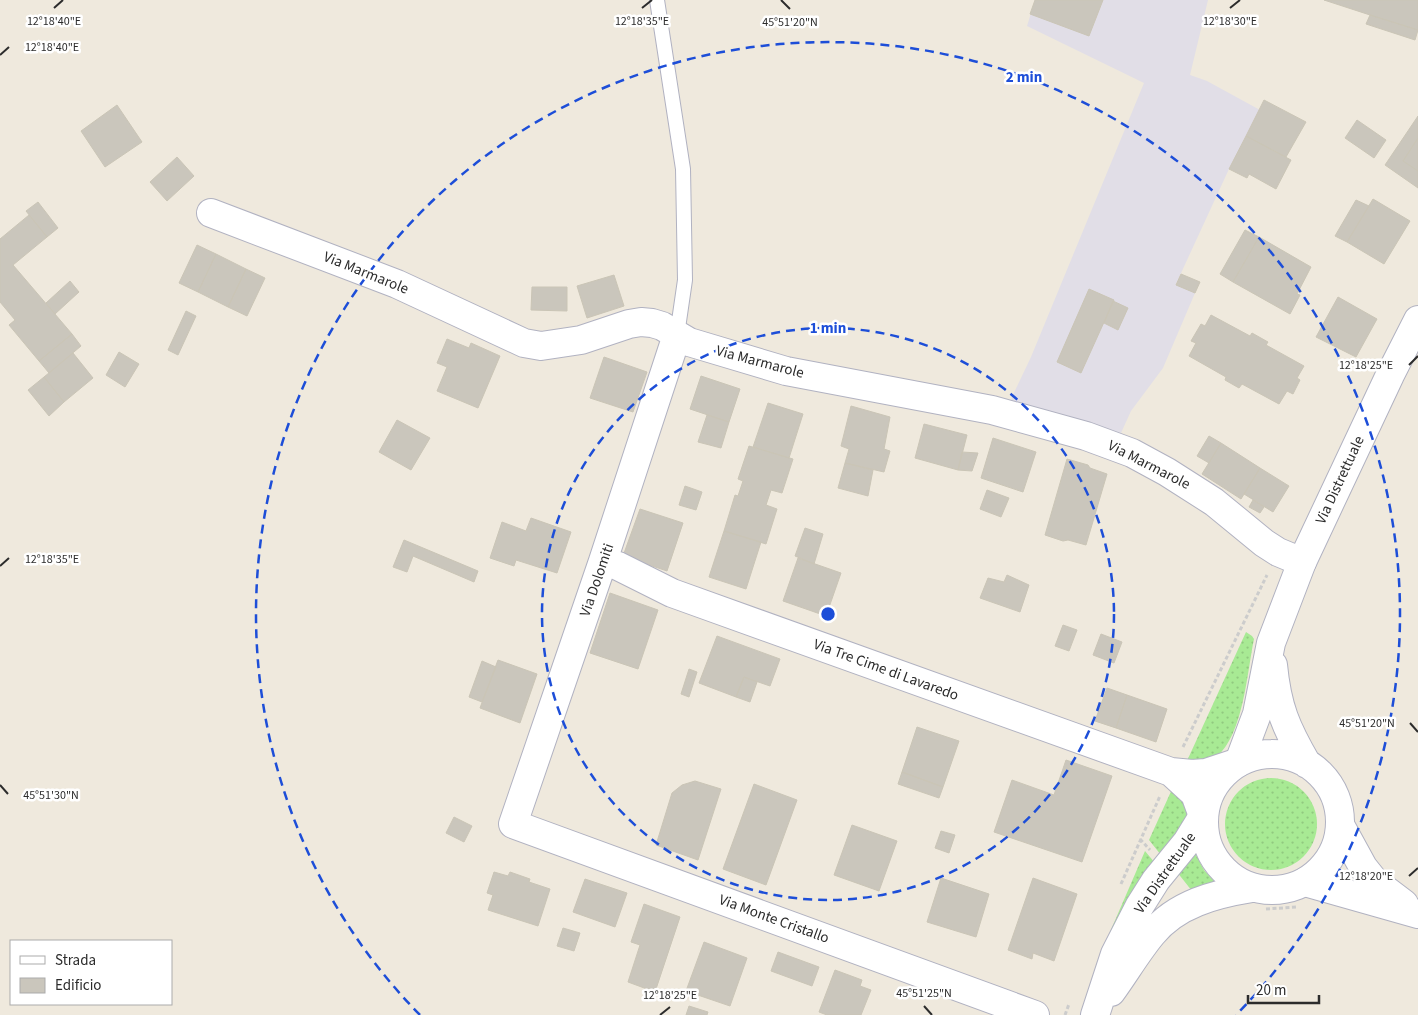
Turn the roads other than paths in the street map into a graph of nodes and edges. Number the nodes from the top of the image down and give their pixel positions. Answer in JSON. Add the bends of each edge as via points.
{"nodes":[{"id":1,"x":657,"y":0,"type":"edge"},
{"id":2,"x":211,"y":213,"type":"dead end"},
{"id":3,"x":1418,"y":320,"type":"edge"},
{"id":4,"x":677,"y":334,"type":"junction"},
{"id":5,"x":1290,"y":557,"type":"junction"},
{"id":6,"x":603,"y":561,"type":"junction"},
{"id":7,"x":1271,"y":644,"type":"junction"},
{"id":8,"x":1176,"y":762,"type":"junction"},
{"id":9,"x":1240,"y":762,"type":"junction"},
{"id":10,"x":1307,"y":764,"type":"junction"},
{"id":11,"x":1203,"y":816,"type":"junction"},
{"id":12,"x":513,"y":824,"type":"joint"},
{"id":13,"x":1340,"y":825,"type":"junction"},
{"id":14,"x":1304,"y":894,"type":"junction"},
{"id":15,"x":1258,"y":899,"type":"junction"},
{"id":16,"x":1416,"y":913,"type":"edge"},
{"id":17,"x":1095,"y":1014,"type":"edge"},
{"id":18,"x":1034,"y":1015,"type":"edge"}],
"edges":[{"from":1,"to":4,"type":"lane","via":[[683,168],[684,280]]},
{"from":2,"to":4,"type":"street","name":"Via Marmarole","via":[[396,284],[524,342],[541,346],[581,340],[641,322],[662,326]]},
{"from":3,"to":5,"type":"street","name":"Via Distrettuale"},
{"from":4,"to":5,"type":"street","name":"Via Marmarole","via":[[689,342],[786,371],[992,410],[1108,443],[1195,489],[1264,544]]},
{"from":4,"to":6,"type":"street","name":"Via Dolomiti"},
{"from":5,"to":7,"type":"street","name":"Via Distrettuale"},
{"from":6,"to":8,"type":"street","name":"Via Tre Cime di Lavaredo","via":[[672,593]]},
{"from":6,"to":12,"type":"street","name":"Via Dolomiti"},
{"from":7,"to":9,"type":"street","name":"Via Distrettuale","via":[[1257,714]]},
{"from":7,"to":10,"type":"street","name":"Via Distrettuale","via":[[1276,690],[1283,717]]},
{"from":8,"to":9,"type":"street","name":"Via Tre Cime di Lavaredo","via":[[1192,774]]},
{"from":8,"to":11,"type":"street","name":"Via Tre Cime di Lavaredo","via":[[1195,794]]},
{"from":9,"to":10,"type":"street","name":"Via Distrettuale","via":[[1256,755],[1274,754]]},
{"from":9,"to":11,"type":"street","name":"Via Distrettuale","via":[[1222,775],[1213,788]]},
{"from":10,"to":13,"type":"street","name":"Via Distrettuale","via":[[1332,790]]},
{"from":11,"to":15,"type":"street","name":"Via Distrettuale","via":[[1205,839],[1215,860]]},
{"from":11,"to":17,"type":"street","name":"Via Distrettuale","via":[[1139,907],[1115,954]]},
{"from":12,"to":18,"type":"street","name":"Via Monte Cristallo"},
{"from":13,"to":14,"type":"street","name":"Via Distrettuale","via":[[1335,848]]},
{"from":13,"to":16,"type":"street","via":[[1375,882]]},
{"from":14,"to":15,"type":"street","name":"Via Distrettuale","via":[[1288,888],[1270,890]]},
{"from":14,"to":16,"type":"street"},
{"from":15,"to":17,"type":"street","name":"Via Distrettuale","via":[[1227,892],[1202,899],[1167,919],[1152,934]]}]}
